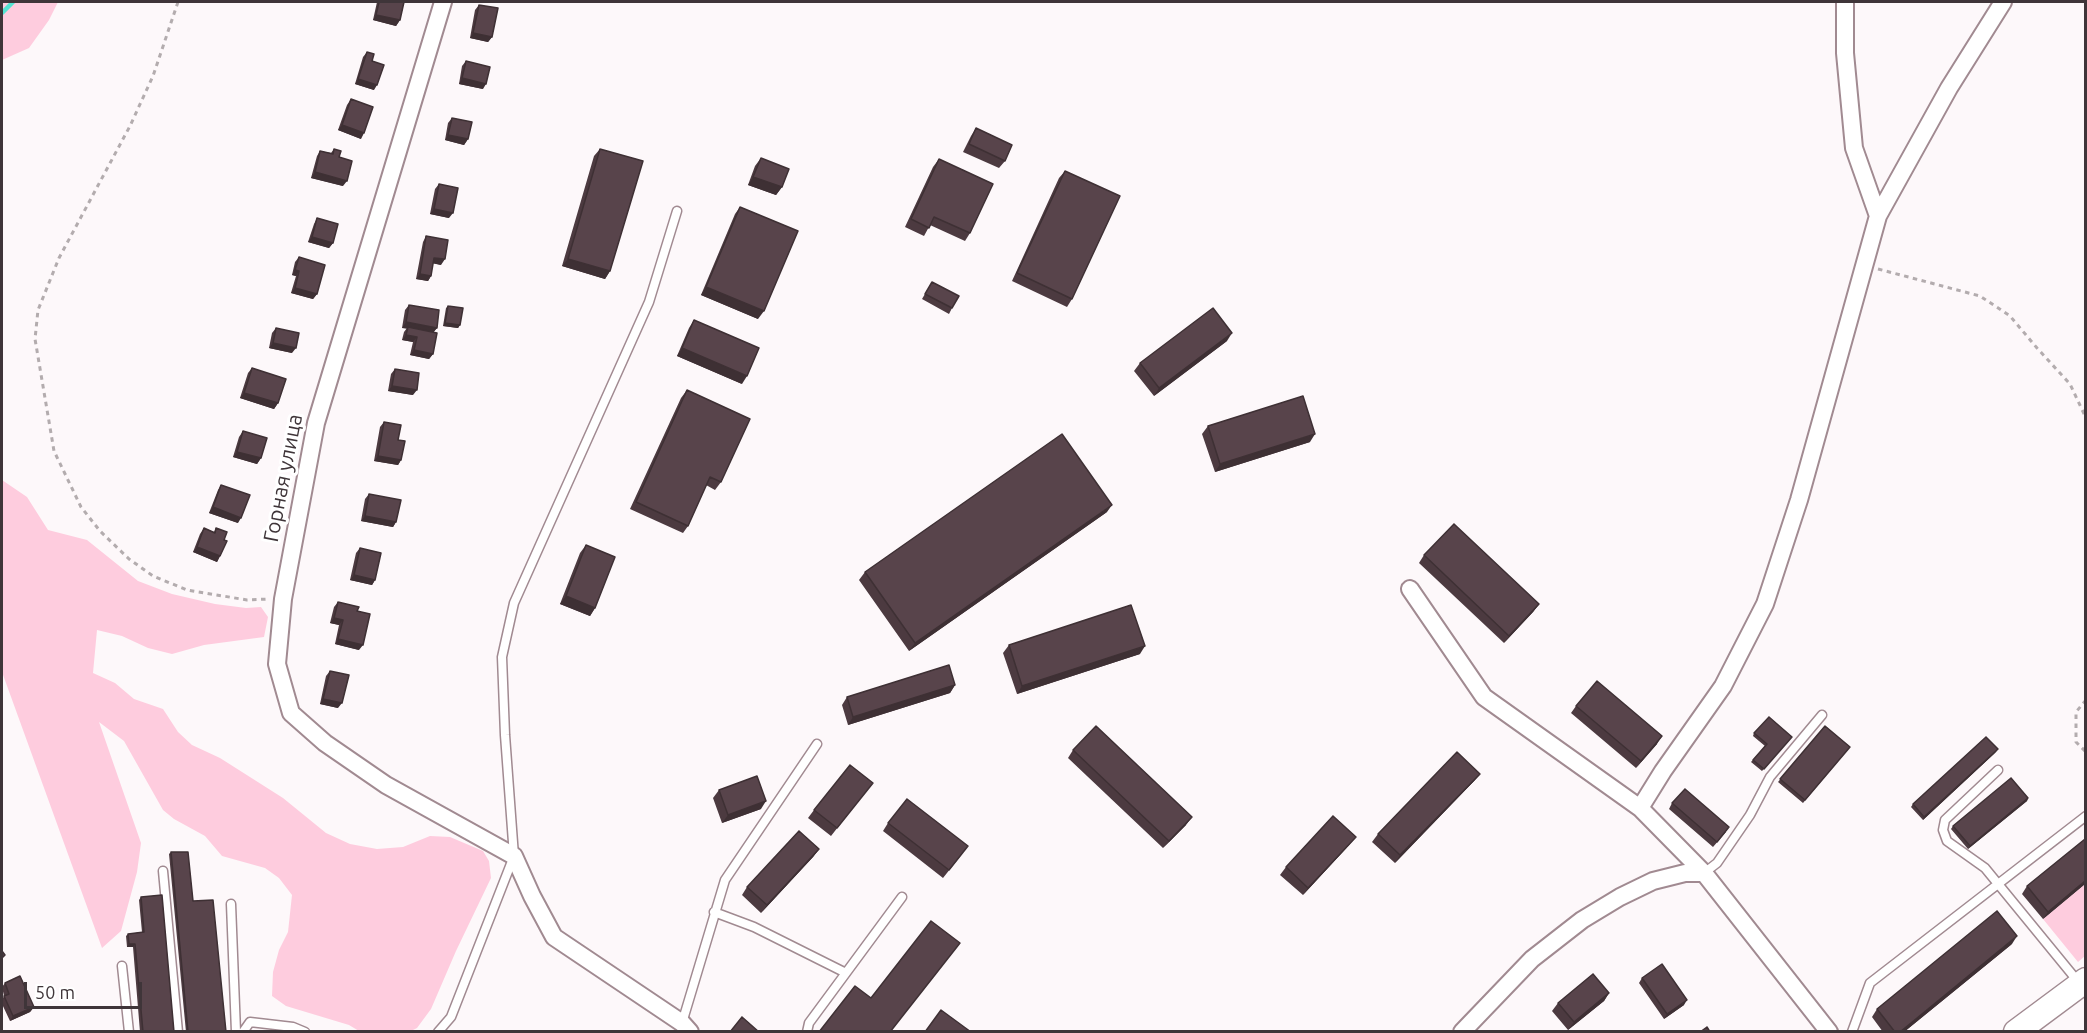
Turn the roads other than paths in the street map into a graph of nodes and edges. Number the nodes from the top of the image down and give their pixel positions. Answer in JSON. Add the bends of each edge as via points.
{"nodes":[{"id":1,"x":443,"y":2,"type":"edge"},
{"id":2,"x":1845,"y":2,"type":"edge"},
{"id":3,"x":2003,"y":2,"type":"edge"},
{"id":4,"x":677,"y":211,"type":"dead end"},
{"id":5,"x":1878,"y":216,"type":"junction"},
{"id":6,"x":1410,"y":589,"type":"dead end"},
{"id":7,"x":1822,"y":715,"type":"dead end"},
{"id":8,"x":817,"y":744,"type":"dead end"},
{"id":9,"x":1998,"y":770,"type":"dead end"},
{"id":10,"x":1640,"y":808,"type":"junction"},
{"id":11,"x":2085,"y":816,"type":"edge"},
{"id":12,"x":514,"y":856,"type":"junction"},
{"id":13,"x":163,"y":871,"type":"dead end"},
{"id":14,"x":1704,"y":873,"type":"junction"},
{"id":15,"x":1997,"y":884,"type":"junction"},
{"id":16,"x":902,"y":897,"type":"dead end"},
{"id":17,"x":231,"y":904,"type":"dead end"},
{"id":18,"x":714,"y":912,"type":"junction"},
{"id":19,"x":122,"y":966,"type":"dead end"},
{"id":20,"x":846,"y":973,"type":"junction"},
{"id":21,"x":2083,"y":982,"type":"edge"},
{"id":22,"x":686,"y":1027,"type":"edge"},
{"id":23,"x":129,"y":1032,"type":"edge"},
{"id":24,"x":178,"y":1032,"type":"edge"},
{"id":25,"x":236,"y":1032,"type":"edge"},
{"id":26,"x":243,"y":1032,"type":"edge"},
{"id":27,"x":305,"y":1032,"type":"edge"},
{"id":28,"x":438,"y":1032,"type":"edge"},
{"id":29,"x":807,"y":1032,"type":"edge"},
{"id":30,"x":1462,"y":1032,"type":"edge"},
{"id":31,"x":1829,"y":1032,"type":"edge"},
{"id":32,"x":1852,"y":1032,"type":"edge"},
{"id":33,"x":2016,"y":1032,"type":"edge"}],
"edges":[{"from":1,"to":12,"type":"street","name":"Горная улица","via":[[316,423],[283,599],[277,664],[291,713],[325,743],[386,785]]},
{"from":2,"to":5,"type":"street","via":[[1845,52],[1854,148]]},
{"from":3,"to":5,"type":"street","via":[[1949,88]]},
{"from":4,"to":12,"type":"lane","via":[[649,302],[514,603],[502,657]]},
{"from":5,"to":10,"type":"street","via":[[1799,500],[1765,604],[1723,686]]},
{"from":6,"to":10,"type":"street","via":[[1484,697]]},
{"from":7,"to":14,"type":"lane","via":[[1770,777],[1750,814],[1716,863]]},
{"from":8,"to":18,"type":"lane","via":[[725,880]]},
{"from":9,"to":15,"type":"lane","via":[[1945,820],[1942,830],[1947,841],[1985,868]]},
{"from":10,"to":14,"type":"street"},
{"from":11,"to":15,"type":"lane"},
{"from":12,"to":22,"type":"street","via":[[554,937]]},
{"from":12,"to":28,"type":"lane","via":[[451,1017]]},
{"from":13,"to":24,"type":"lane"},
{"from":14,"to":30,"type":"street","via":[[1653,881],[1582,920],[1532,959]]},
{"from":14,"to":31,"type":"street"},
{"from":15,"to":21,"type":"lane"},
{"from":15,"to":32,"type":"lane","via":[[1870,983]]},
{"from":16,"to":20,"type":"lane"},
{"from":17,"to":25,"type":"lane"},
{"from":18,"to":20,"type":"lane","via":[[754,927]]},
{"from":18,"to":22,"type":"lane"},
{"from":19,"to":23,"type":"lane"},
{"from":20,"to":29,"type":"lane","via":[[809,1023]]},
{"from":21,"to":33,"type":"street"},
{"from":26,"to":27,"type":"lane","via":[[250,1022]]}]}
